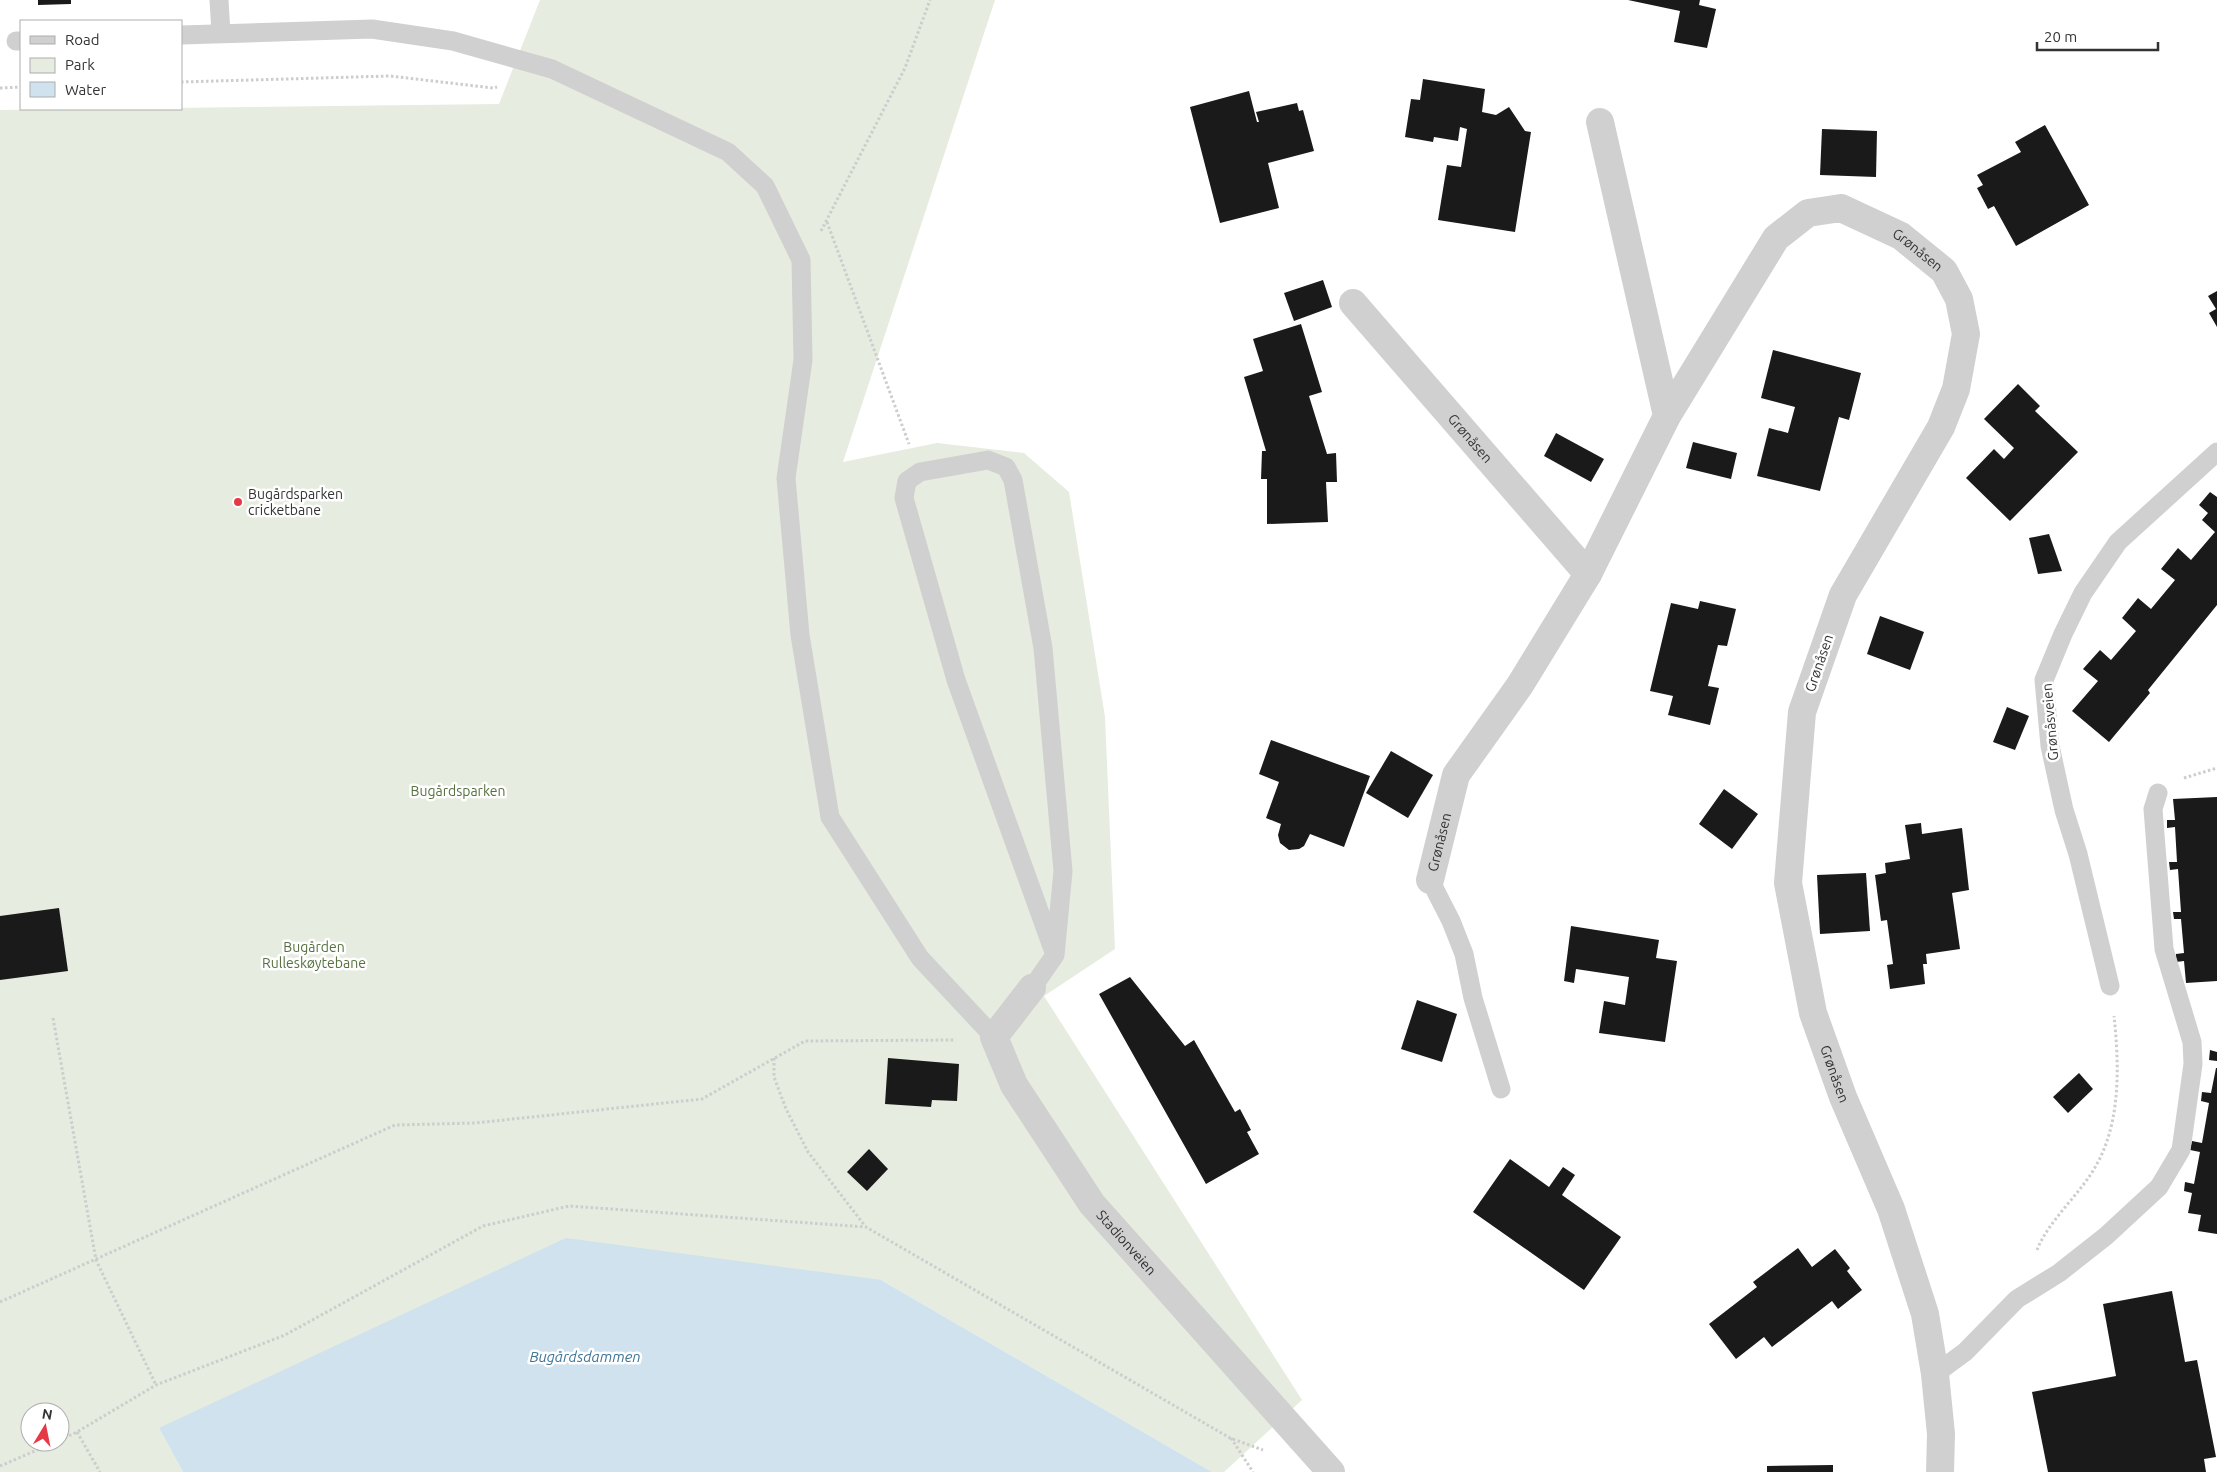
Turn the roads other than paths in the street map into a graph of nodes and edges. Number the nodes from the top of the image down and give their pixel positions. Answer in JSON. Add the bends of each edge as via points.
{"nodes":[{"id":1,"x":219,"y":0,"type":"edge"},
{"id":2,"x":220,"y":33,"type":"junction"},
{"id":3,"x":182,"y":35,"type":"edge"},
{"id":4,"x":1600,"y":122,"type":"dead end"},
{"id":5,"x":1353,"y":303,"type":"dead end"},
{"id":6,"x":1667,"y":416,"type":"junction"},
{"id":7,"x":2217,"y":452,"type":"edge"},
{"id":8,"x":1588,"y":574,"type":"junction"},
{"id":9,"x":2158,"y":793,"type":"dead end"},
{"id":10,"x":1430,"y":880,"type":"joint"},
{"id":11,"x":1055,"y":955,"type":"junction"},
{"id":12,"x":2110,"y":986,"type":"road end"},
{"id":13,"x":1032,"y":988,"type":"joint"},
{"id":14,"x":994,"y":1037,"type":"junction"},
{"id":15,"x":1501,"y":1089,"type":"dead end"},
{"id":16,"x":1935,"y":1374,"type":"junction"},
{"id":17,"x":1331,"y":1472,"type":"edge"},
{"id":18,"x":1940,"y":1472,"type":"edge"}],
"edges":[{"from":1,"to":2,"type":"lane"},
{"from":2,"to":3,"type":"lane"},
{"from":2,"to":14,"type":"lane","via":[[372,29],[453,41],[552,69],[728,152],[765,186],[801,260],[803,360],[786,478],[800,635],[830,817],[920,958]]},
{"from":4,"to":6,"type":"street"},
{"from":5,"to":8,"type":"street","name":"Grønåsen"},
{"from":6,"to":8,"type":"street","name":"Grønåsen"},
{"from":6,"to":16,"type":"street","name":"Grønåsen","via":[[1776,238],[1808,213],[1841,208],[1901,236],[1944,271],[1959,299],[1966,334],[1956,389],[1941,427],[1843,595],[1802,712],[1788,883],[1813,1013],[1843,1097],[1892,1208],[1925,1314]]},
{"from":7,"to":12,"type":"lane","name":"Grønåsveien","via":[[2118,542],[2083,593],[2044,680],[2050,746]]},
{"from":8,"to":10,"type":"street","name":"Grønåsen","via":[[1520,685],[1456,775]]},
{"from":9,"to":16,"type":"lane","via":[[2153,809],[2164,949],[2192,1042],[2193,1064],[2180,1150],[2159,1187],[2106,1236],[2017,1299],[1965,1352]]},
{"from":10,"to":15,"type":"lane","via":[[1464,954],[1473,998]]},
{"from":11,"to":11,"type":"lane","via":[[956,680],[904,498],[907,481],[920,472],[988,460],[1006,467],[1014,480],[1043,648],[1063,871]]},
{"from":11,"to":13,"type":"lane"},
{"from":13,"to":14,"type":"street"},
{"from":14,"to":17,"type":"street","name":"Stadionveien","via":[[1014,1085],[1092,1204]]},
{"from":16,"to":18,"type":"street","name":"Grønåsen","via":[[1941,1434]]}]}
